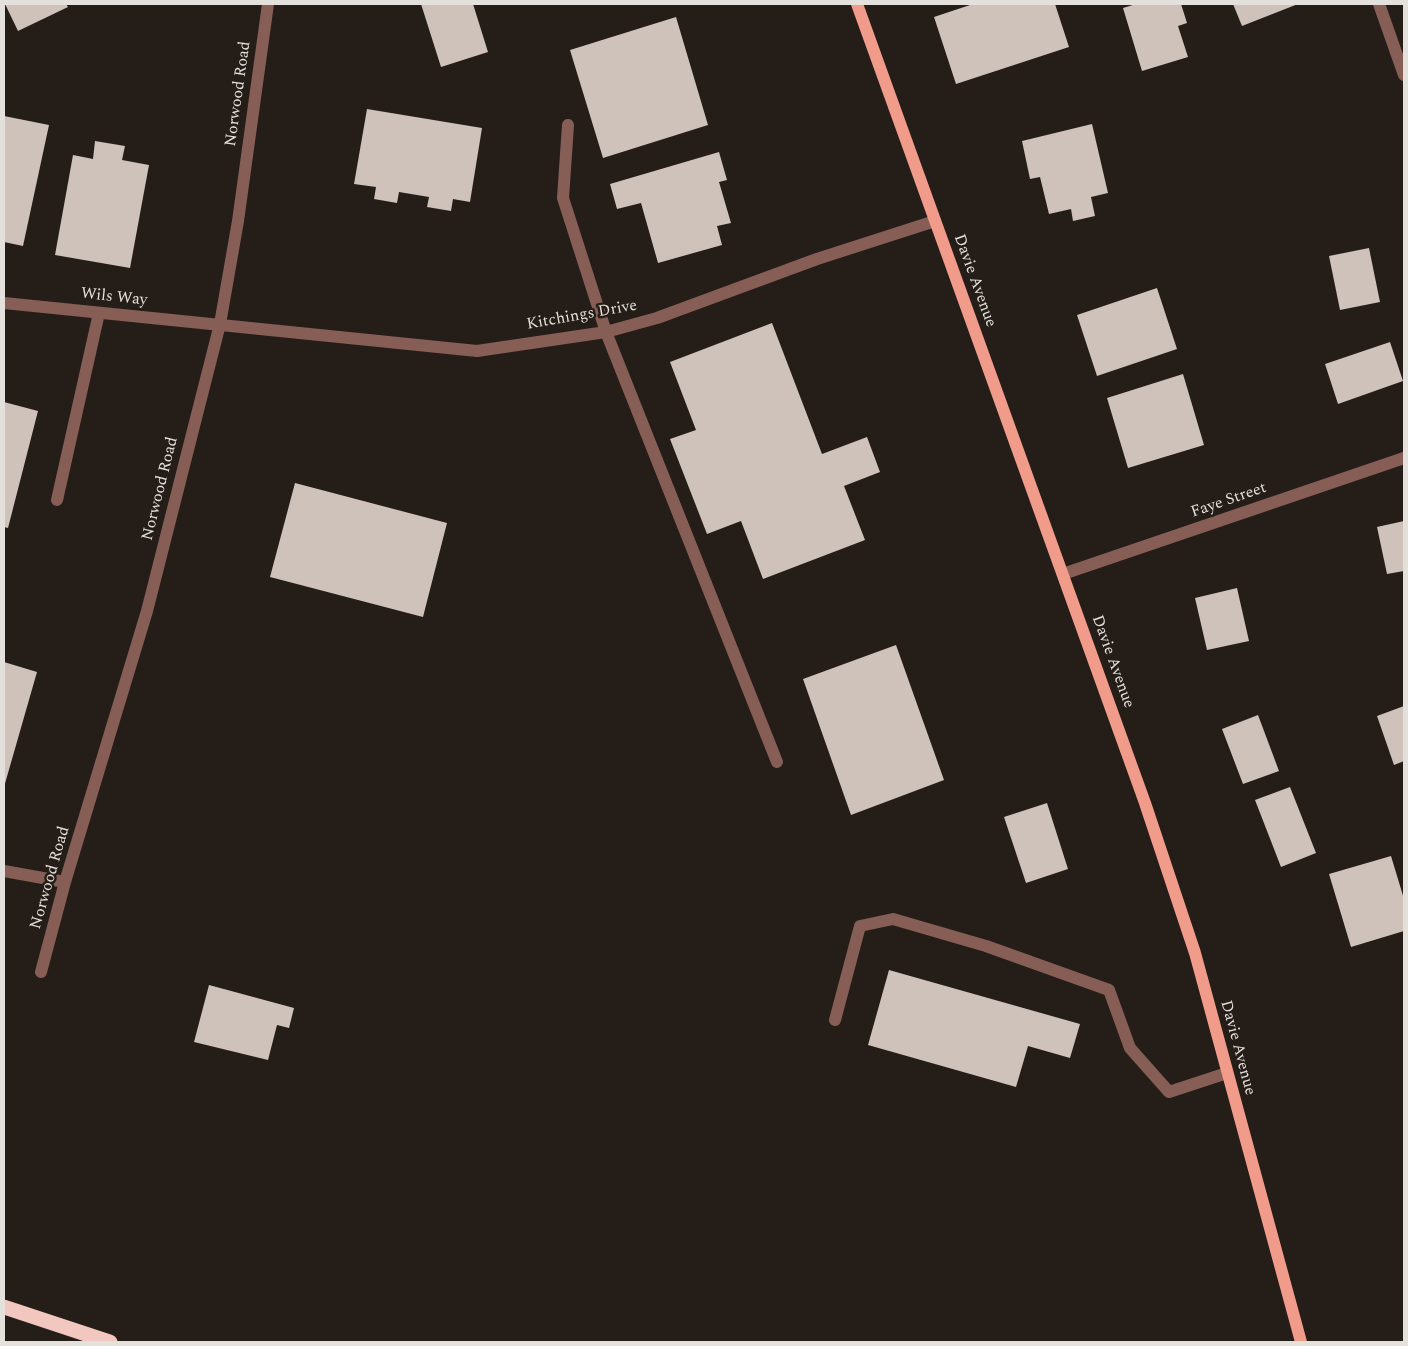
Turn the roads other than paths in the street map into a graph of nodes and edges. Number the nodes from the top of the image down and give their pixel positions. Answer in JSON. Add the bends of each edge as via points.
{"nodes":[{"id":1,"x":268,"y":4,"type":"edge"},
{"id":2,"x":857,"y":4,"type":"edge"},
{"id":3,"x":1378,"y":4,"type":"edge"},
{"id":4,"x":1404,"y":74,"type":"edge"},
{"id":5,"x":568,"y":125,"type":"dead end"},
{"id":6,"x":935,"y":221,"type":"junction"},
{"id":7,"x":4,"y":303,"type":"edge"},
{"id":8,"x":99,"y":313,"type":"junction"},
{"id":9,"x":220,"y":324,"type":"junction"},
{"id":10,"x":606,"y":332,"type":"junction"},
{"id":11,"x":1404,"y":458,"type":"edge"},
{"id":12,"x":58,"y":500,"type":"dead end"},
{"id":13,"x":1063,"y":574,"type":"junction"},
{"id":14,"x":777,"y":762,"type":"dead end"},
{"id":15,"x":4,"y":871,"type":"edge"},
{"id":16,"x":65,"y":882,"type":"junction"},
{"id":17,"x":41,"y":972,"type":"dead end"},
{"id":18,"x":835,"y":1020,"type":"dead end"},
{"id":19,"x":1227,"y":1073,"type":"junction"},
{"id":20,"x":4,"y":1307,"type":"edge"},
{"id":21,"x":110,"y":1342,"type":"edge"},
{"id":22,"x":1301,"y":1342,"type":"edge"}],
"edges":[{"from":1,"to":9,"type":"street","name":"Norwood Road","via":[[238,222]]},
{"from":2,"to":6,"type":"main road","name":"Davie Avenue"},
{"from":3,"to":4,"type":"street"},
{"from":5,"to":10,"type":"street","via":[[563,198]]},
{"from":6,"to":10,"type":"street","name":"Kitchings Drive","via":[[817,259],[657,318]]},
{"from":6,"to":13,"type":"main road","name":"Davie Avenue"},
{"from":7,"to":8,"type":"street","name":"Wils Way"},
{"from":8,"to":9,"type":"street","name":"Wils Way"},
{"from":8,"to":12,"type":"street"},
{"from":9,"to":10,"type":"street","name":"Kitchings Drive","via":[[477,351]]},
{"from":9,"to":16,"type":"street","name":"Norwood Road","via":[[147,611]]},
{"from":10,"to":14,"type":"street"},
{"from":11,"to":13,"type":"street","name":"Faye Street"},
{"from":13,"to":19,"type":"main road","name":"Davie Avenue","via":[[1189,934]]},
{"from":15,"to":16,"type":"street"},
{"from":16,"to":17,"type":"street","name":"Norwood Road"},
{"from":18,"to":19,"type":"street","via":[[860,926],[893,919],[986,946],[1109,990],[1130,1048],[1169,1092]]},
{"from":19,"to":22,"type":"main road","name":"Davie Avenue"},
{"from":20,"to":21,"type":"highway"}]}
